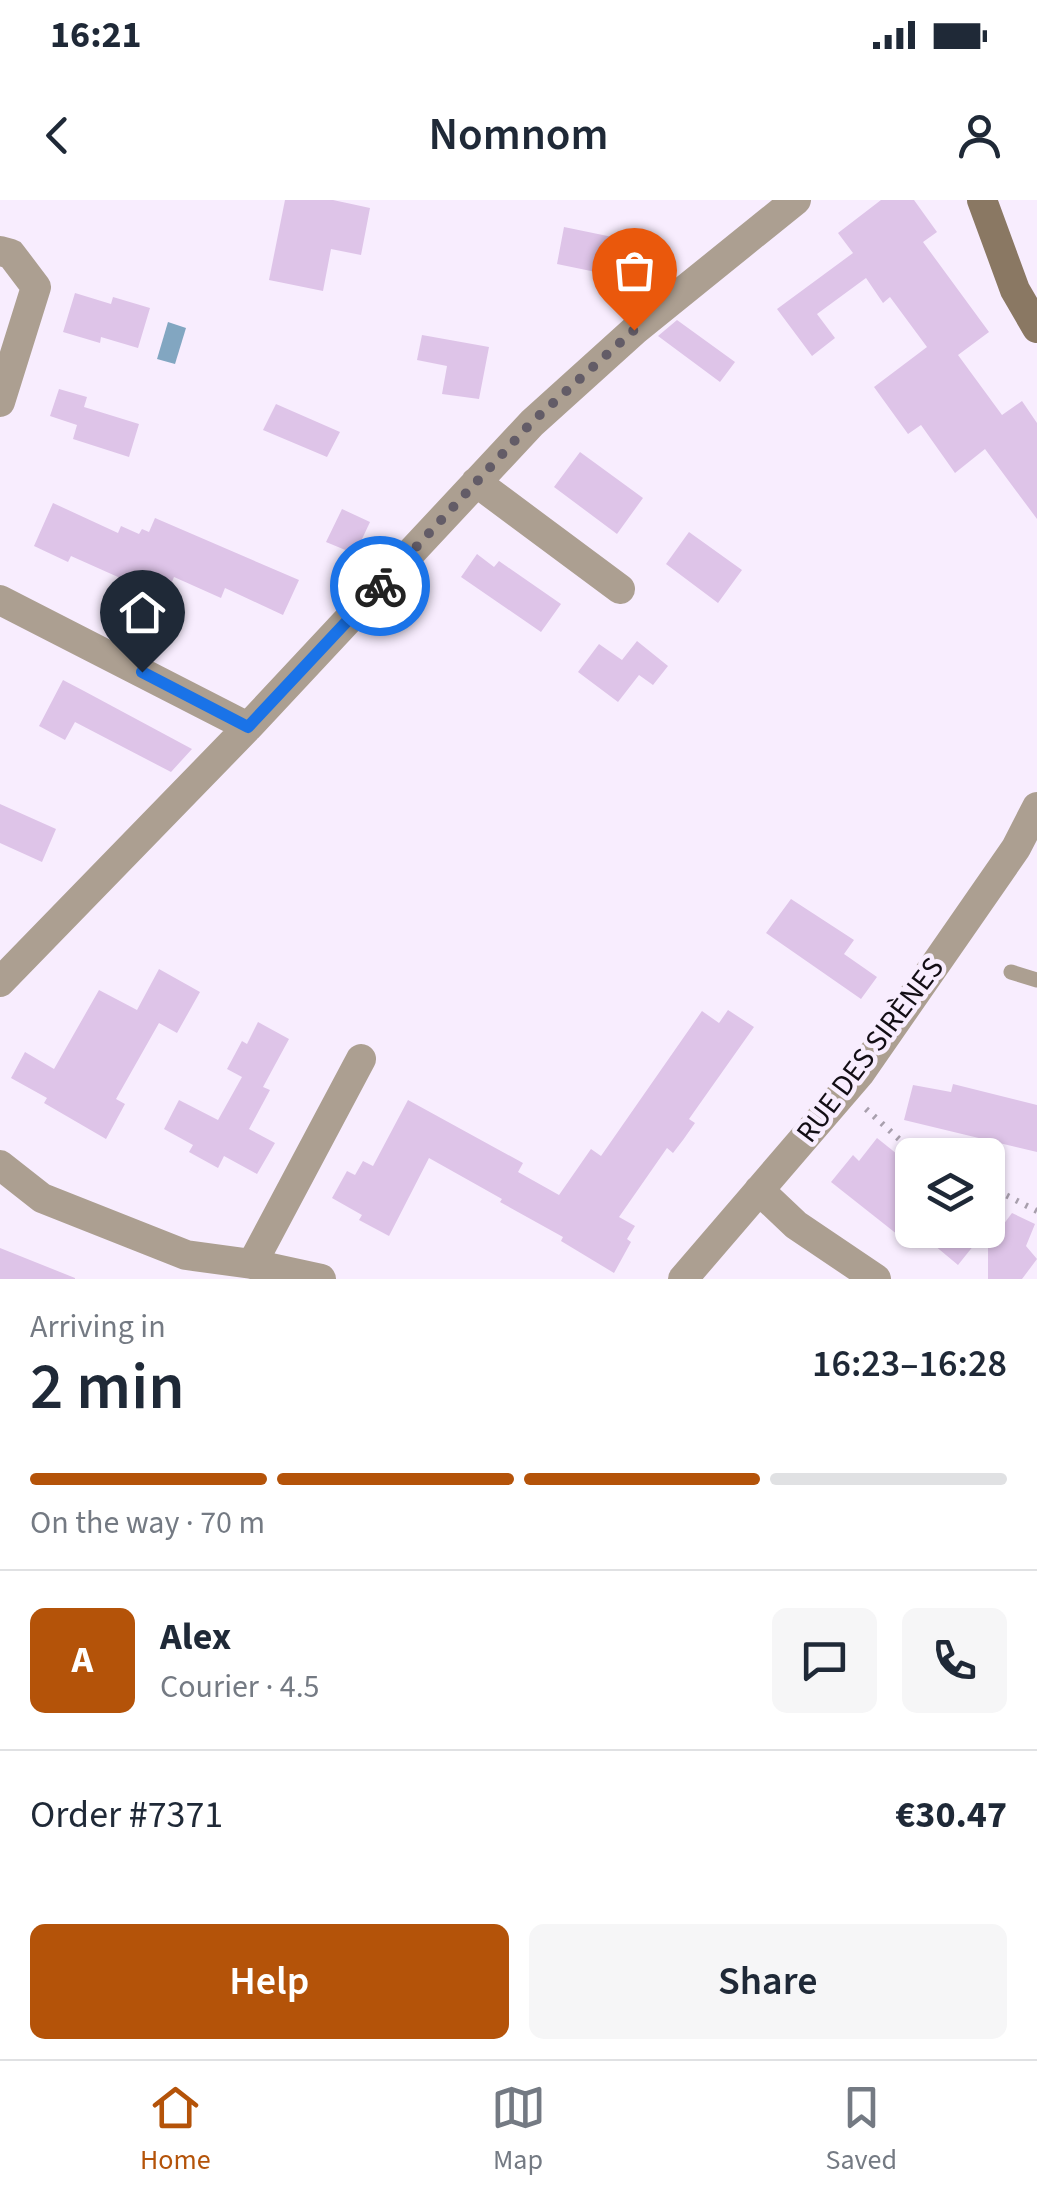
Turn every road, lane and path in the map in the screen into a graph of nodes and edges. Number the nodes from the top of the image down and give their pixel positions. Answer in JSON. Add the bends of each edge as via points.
{"nodes":[{"id":1,"x":796,"y":200,"type":"edge"},
{"id":2,"x":982,"y":200,"type":"edge"},
{"id":3,"x":0,"y":251,"type":"edge"},
{"id":4,"x":1037,"y":328,"type":"edge"},
{"id":5,"x":0,"y":402,"type":"edge"},
{"id":6,"x":476,"y":482,"type":"junction"},
{"id":7,"x":620,"y":589,"type":"dead end"},
{"id":8,"x":0,"y":600,"type":"edge"},
{"id":9,"x":248,"y":727,"type":"junction"},
{"id":10,"x":1037,"y":807,"type":"edge"},
{"id":11,"x":1011,"y":972,"type":"dead end"},
{"id":12,"x":1037,"y":980,"type":"edge"},
{"id":13,"x":0,"y":982,"type":"edge"},
{"id":14,"x":361,"y":1059,"type":"dead end"},
{"id":15,"x":845,"y":1090,"type":"junction"},
{"id":16,"x":899,"y":1138,"type":"edge"},
{"id":17,"x":0,"y":1166,"type":"edge"},
{"id":18,"x":760,"y":1190,"type":"junction"},
{"id":19,"x":1005,"y":1194,"type":"edge"},
{"id":20,"x":1037,"y":1210,"type":"edge"},
{"id":21,"x":252,"y":1264,"type":"junction"},
{"id":22,"x":321,"y":1279,"type":"edge"},
{"id":23,"x":683,"y":1279,"type":"edge"},
{"id":24,"x":876,"y":1279,"type":"edge"}],
"edges":[{"from":1,"to":6,"type":"street","via":[[634,330]]},
{"from":2,"to":4,"type":"street","via":[[1015,290]]},
{"from":3,"to":5,"type":"street","via":[[12,254],[36,287]]},
{"from":6,"to":7,"type":"street"},
{"from":6,"to":9,"type":"street"},
{"from":8,"to":9,"type":"street"},
{"from":9,"to":13,"type":"street"},
{"from":10,"to":15,"type":"street","name":"RUE DES SIRÈNES","via":[[1016,848]]},
{"from":11,"to":12,"type":"lane"},
{"from":14,"to":21,"type":"street"},
{"from":15,"to":16,"type":"path"},
{"from":15,"to":18,"type":"street","name":"RUE DES SIRÈNES"},
{"from":17,"to":21,"type":"street","via":[[42,1198],[110,1226],[186,1255]]},
{"from":18,"to":23,"type":"street","name":"RUE DES SIRÈNES"},
{"from":18,"to":24,"type":"street","via":[[796,1224]]},
{"from":19,"to":20,"type":"path"},
{"from":21,"to":22,"type":"street"}]}
